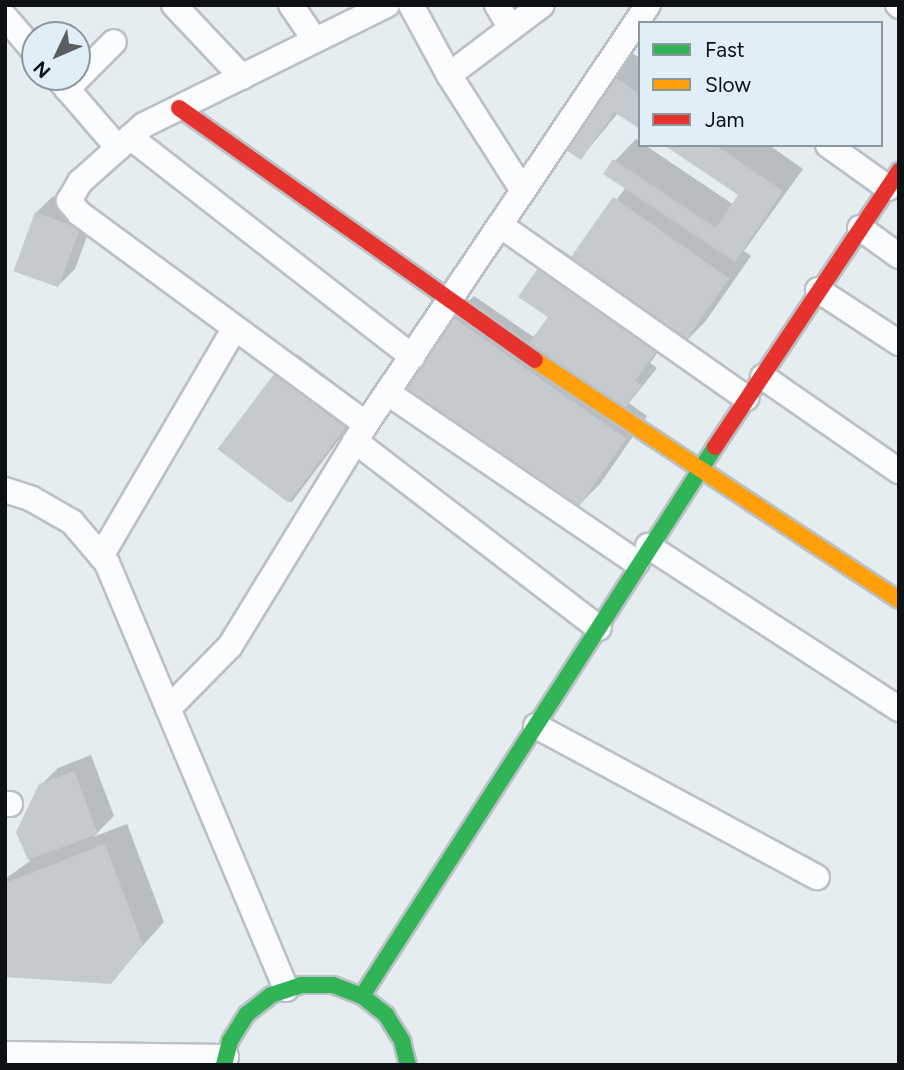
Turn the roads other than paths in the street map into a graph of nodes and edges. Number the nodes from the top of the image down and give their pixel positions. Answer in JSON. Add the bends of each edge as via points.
{"nodes":[{"id":1,"x":174,"y":5,"type":"edge"},
{"id":2,"x":291,"y":5,"type":"edge"},
{"id":3,"x":387,"y":5,"type":"edge"},
{"id":4,"x":411,"y":5,"type":"edge"},
{"id":5,"x":497,"y":5,"type":"edge"},
{"id":6,"x":542,"y":5,"type":"edge"},
{"id":7,"x":648,"y":5,"type":"edge"},
{"id":8,"x":511,"y":28,"type":"junction"},
{"id":9,"x":315,"y":40,"type":"junction"},
{"id":10,"x":114,"y":42,"type":"dead end"},
{"id":11,"x":91,"y":60,"type":"edge"},
{"id":12,"x":449,"y":75,"type":"junction"},
{"id":13,"x":242,"y":77,"type":"junction"},
{"id":14,"x":70,"y":91,"type":"edge"},
{"id":15,"x":179,"y":108,"type":"junction"},
{"id":16,"x":124,"y":143,"type":"junction"},
{"id":17,"x":832,"y":147,"type":"edge"},
{"id":18,"x":893,"y":179,"type":"edge"},
{"id":19,"x":522,"y":189,"type":"junction"},
{"id":20,"x":500,"y":225,"type":"junction"},
{"id":21,"x":860,"y":228,"type":"junction"},
{"id":22,"x":899,"y":256,"type":"edge"},
{"id":23,"x":818,"y":290,"type":"junction"},
{"id":24,"x":450,"y":304,"type":"junction"},
{"id":25,"x":234,"y":329,"type":"junction"},
{"id":26,"x":899,"y":343,"type":"edge"},
{"id":27,"x":413,"y":357,"type":"junction"},
{"id":28,"x":763,"y":377,"type":"junction"},
{"id":29,"x":388,"y":393,"type":"junction"},
{"id":30,"x":746,"y":398,"type":"junction"},
{"id":31,"x":361,"y":432,"type":"junction"},
{"id":32,"x":700,"y":471,"type":"junction"},
{"id":33,"x":899,"y":471,"type":"edge"},
{"id":34,"x":5,"y":490,"type":"edge"},
{"id":35,"x":642,"y":554,"type":"junction"},
{"id":36,"x":101,"y":556,"type":"junction"},
{"id":37,"x":899,"y":600,"type":"edge"},
{"id":38,"x":599,"y":628,"type":"junction"},
{"id":39,"x":168,"y":709,"type":"junction"},
{"id":40,"x":899,"y":709,"type":"edge"},
{"id":41,"x":536,"y":726,"type":"junction"},
{"id":42,"x":817,"y":877,"type":"dead end"},
{"id":43,"x":286,"y":989,"type":"junction"},
{"id":44,"x":362,"y":996,"type":"junction"},
{"id":45,"x":6,"y":1055,"type":"edge"},
{"id":46,"x":225,"y":1061,"type":"edge"},
{"id":47,"x":408,"y":1065,"type":"edge"}],
"edges":[{"from":1,"to":13,"type":"street"},
{"from":2,"to":9,"type":"street"},
{"from":3,"to":9,"type":"street"},
{"from":4,"to":12,"type":"street"},
{"from":5,"to":8,"type":"street"},
{"from":6,"to":8,"type":"street"},
{"from":7,"to":19,"type":"street"},
{"from":8,"to":12,"type":"street"},
{"from":9,"to":13,"type":"street"},
{"from":10,"to":11,"type":"street"},
{"from":12,"to":19,"type":"street"},
{"from":13,"to":15,"type":"street"},
{"from":14,"to":16,"type":"street"},
{"from":15,"to":16,"type":"street"},
{"from":15,"to":24,"type":"street"},
{"from":16,"to":25,"type":"street","via":[[73,189],[72,207]]},
{"from":16,"to":27,"type":"street"},
{"from":17,"to":18,"type":"street"},
{"from":18,"to":21,"type":"street"},
{"from":19,"to":20,"type":"street"},
{"from":20,"to":24,"type":"street"},
{"from":20,"to":30,"type":"street"},
{"from":21,"to":22,"type":"street"},
{"from":21,"to":23,"type":"street"},
{"from":23,"to":26,"type":"street"},
{"from":23,"to":28,"type":"street"},
{"from":24,"to":27,"type":"street"},
{"from":24,"to":32,"type":"street"},
{"from":25,"to":31,"type":"street"},
{"from":25,"to":36,"type":"street"},
{"from":27,"to":29,"type":"street"},
{"from":28,"to":30,"type":"street"},
{"from":28,"to":33,"type":"street"},
{"from":29,"to":31,"type":"street"},
{"from":29,"to":35,"type":"street"},
{"from":30,"to":32,"type":"street"},
{"from":31,"to":38,"type":"street"},
{"from":31,"to":39,"type":"street","via":[[230,646]]},
{"from":32,"to":35,"type":"street"},
{"from":32,"to":37,"type":"street"},
{"from":34,"to":36,"type":"street","via":[[32,499],[72,522]]},
{"from":35,"to":38,"type":"street"},
{"from":35,"to":40,"type":"street"},
{"from":36,"to":39,"type":"street"},
{"from":38,"to":41,"type":"street"},
{"from":39,"to":43,"type":"street"},
{"from":41,"to":42,"type":"street"},
{"from":41,"to":44,"type":"street"},
{"from":43,"to":44,"type":"street","via":[[333,985]]},
{"from":43,"to":46,"type":"street","via":[[247,1014]]},
{"from":44,"to":47,"type":"street","via":[[386,1015],[402,1041]]},
{"from":45,"to":46,"type":"street"}]}
